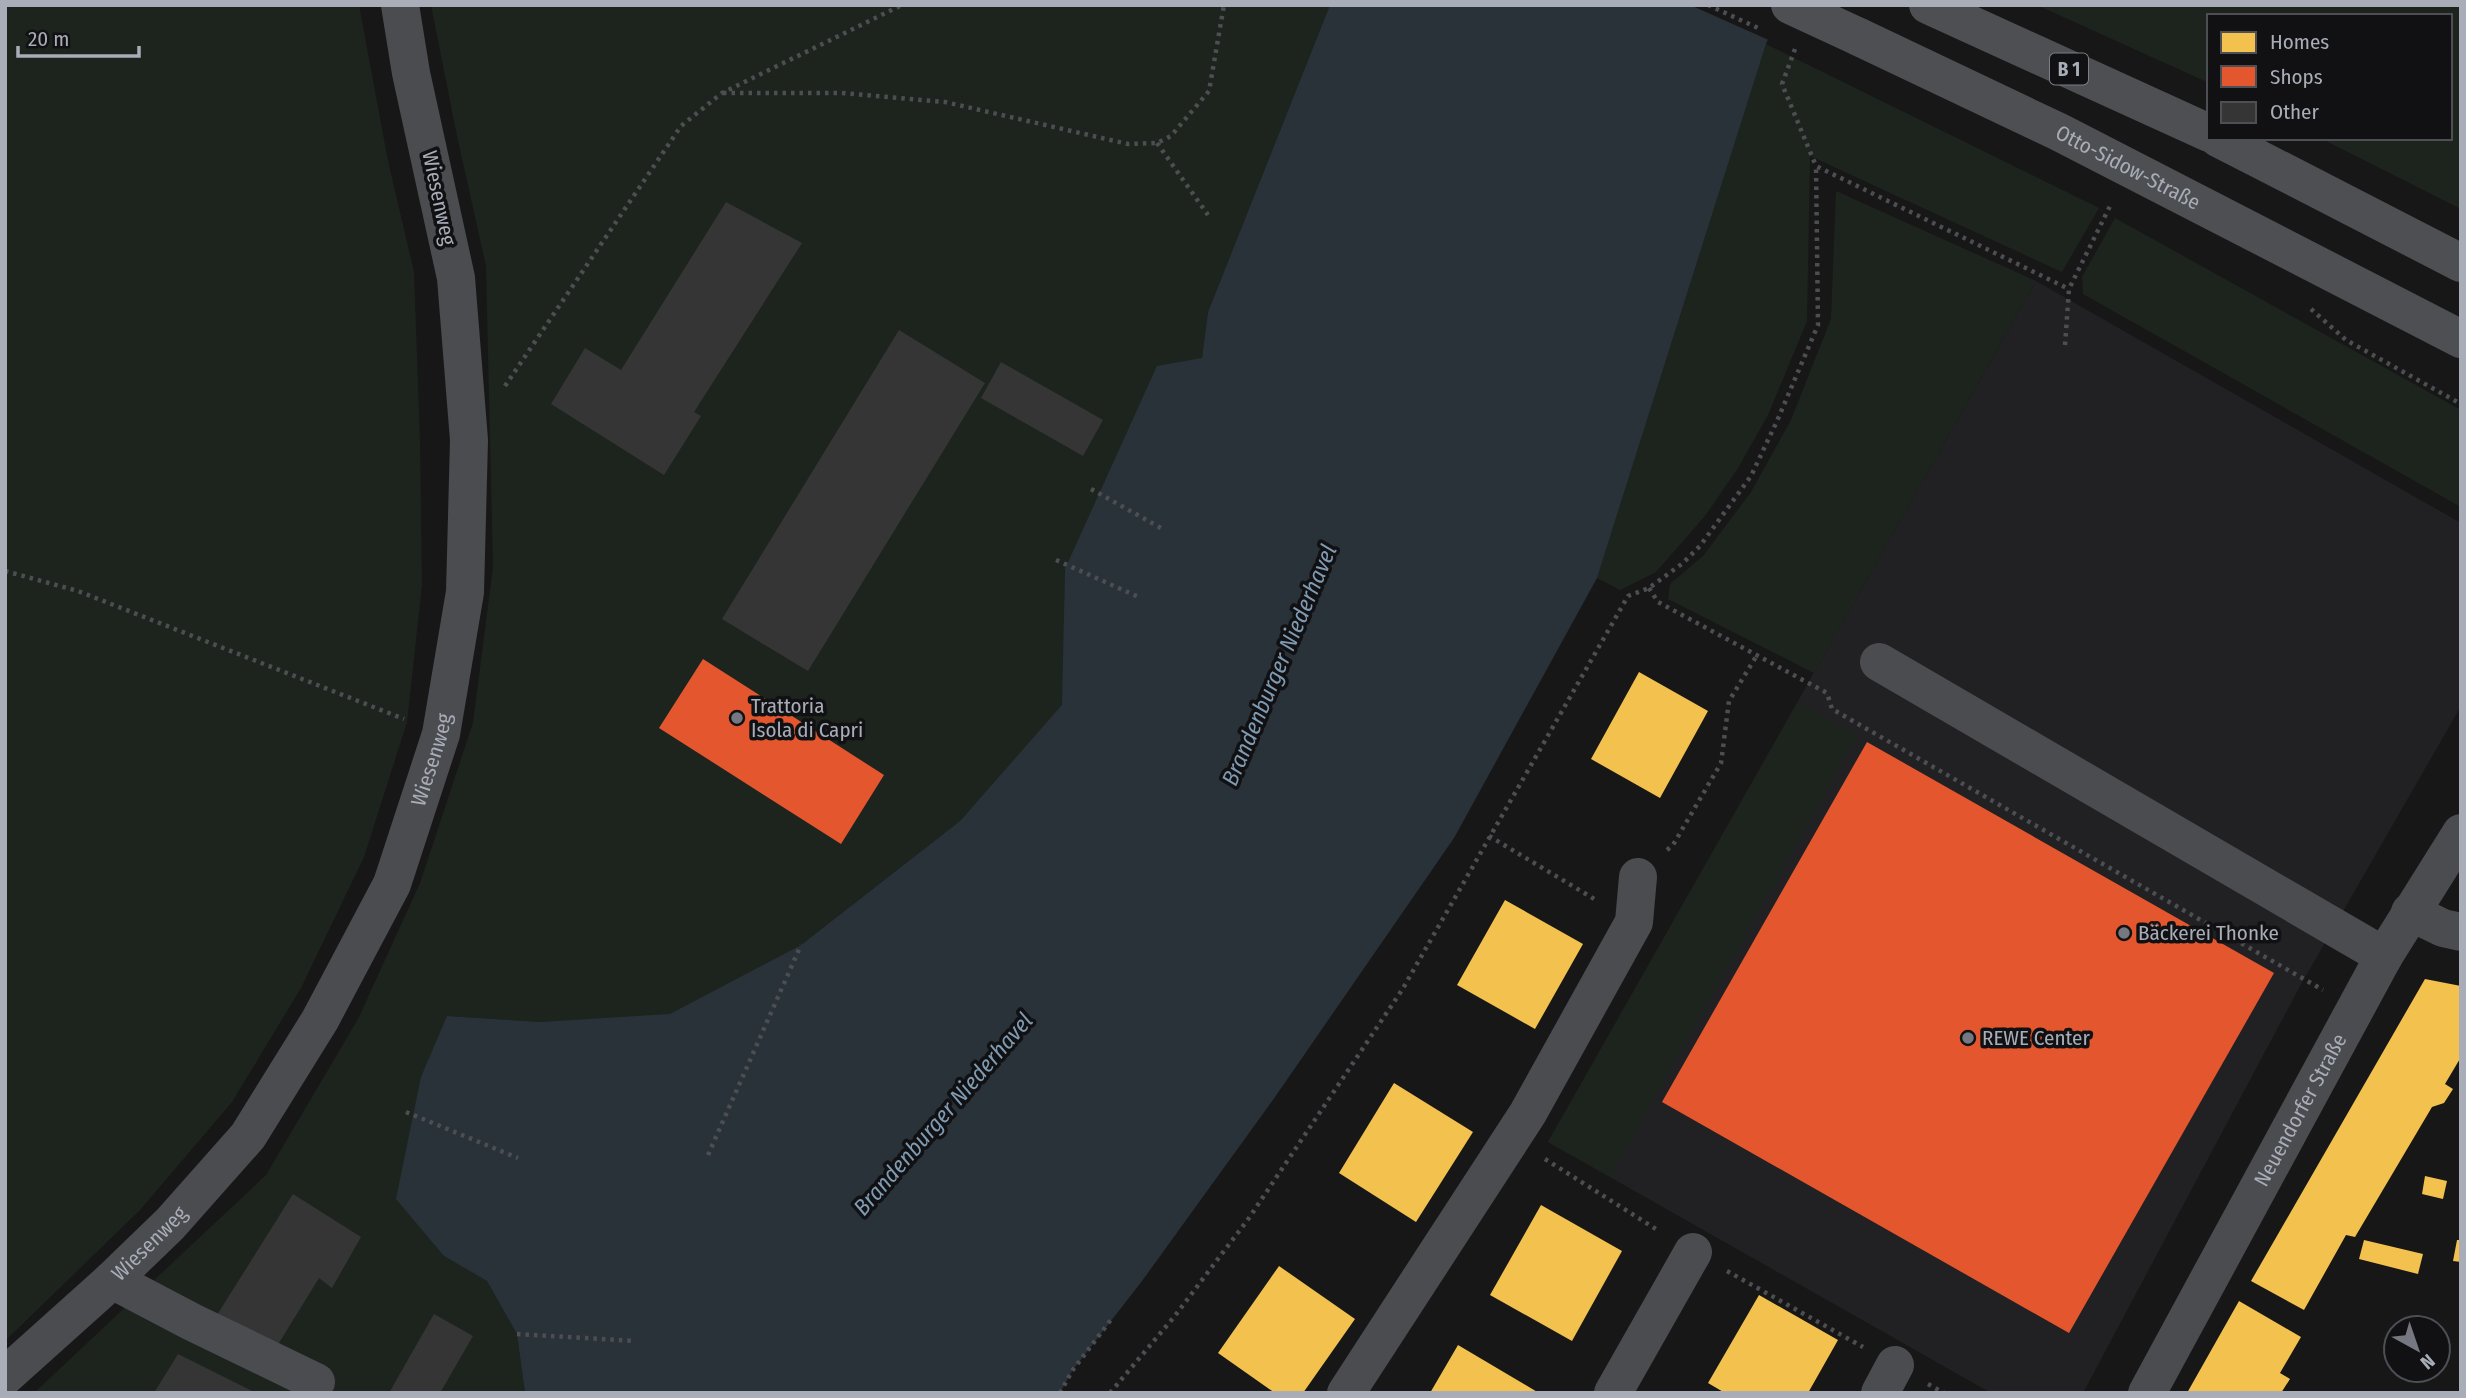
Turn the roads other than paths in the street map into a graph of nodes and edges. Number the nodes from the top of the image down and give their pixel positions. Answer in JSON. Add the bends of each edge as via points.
{"nodes":[{"id":1,"x":400,"y":5,"type":"edge"},
{"id":2,"x":1928,"y":5,"type":"edge"},
{"id":3,"x":1794,"y":22,"type":"edge"},
{"id":4,"x":2207,"y":132,"type":"edge"},
{"id":5,"x":2222,"y":140,"type":"edge"},
{"id":6,"x":2461,"y":263,"type":"edge"},
{"id":7,"x":2461,"y":339,"type":"edge"},
{"id":8,"x":1879,"y":662,"type":"dead end"},
{"id":9,"x":2461,"y":833,"type":"edge"},
{"id":10,"x":1638,"y":877,"type":"road end"},
{"id":11,"x":2410,"y":912,"type":"junction"},
{"id":12,"x":2461,"y":932,"type":"edge"},
{"id":13,"x":2384,"y":956,"type":"junction"},
{"id":14,"x":1693,"y":1252,"type":"dead end"},
{"id":15,"x":112,"y":1280,"type":"junction"},
{"id":16,"x":5,"y":1376,"type":"edge"},
{"id":17,"x":316,"y":1381,"type":"dead end"},
{"id":18,"x":1346,"y":1393,"type":"edge"},
{"id":19,"x":1613,"y":1393,"type":"edge"},
{"id":20,"x":2147,"y":1393,"type":"edge"}],
"edges":[{"from":1,"to":15,"type":"street","name":"Wiesenweg","via":[[456,278],[469,440],[465,592],[441,734],[392,884],[320,1020],[248,1136],[170,1224]]},
{"from":2,"to":4,"type":"main road","number":"B 1"},
{"from":3,"to":7,"type":"main road","name":"Otto-Sidow-Straße","bridge":true,"via":[[1859,37],[2059,132]]},
{"from":5,"to":6,"type":"main road"},
{"from":8,"to":13,"type":"street"},
{"from":9,"to":11,"type":"street","name":"Neuendorfer Straße"},
{"from":10,"to":18,"type":"street","via":[[1634,922],[1528,1113]]},
{"from":11,"to":12,"type":"street"},
{"from":11,"to":13,"type":"street","name":"Neuendorfer Straße"},
{"from":13,"to":20,"type":"street","name":"Neuendorfer Straße"},
{"from":14,"to":19,"type":"street"},
{"from":15,"to":16,"type":"street","name":"Wiesenweg"},
{"from":15,"to":17,"type":"street"}]}
